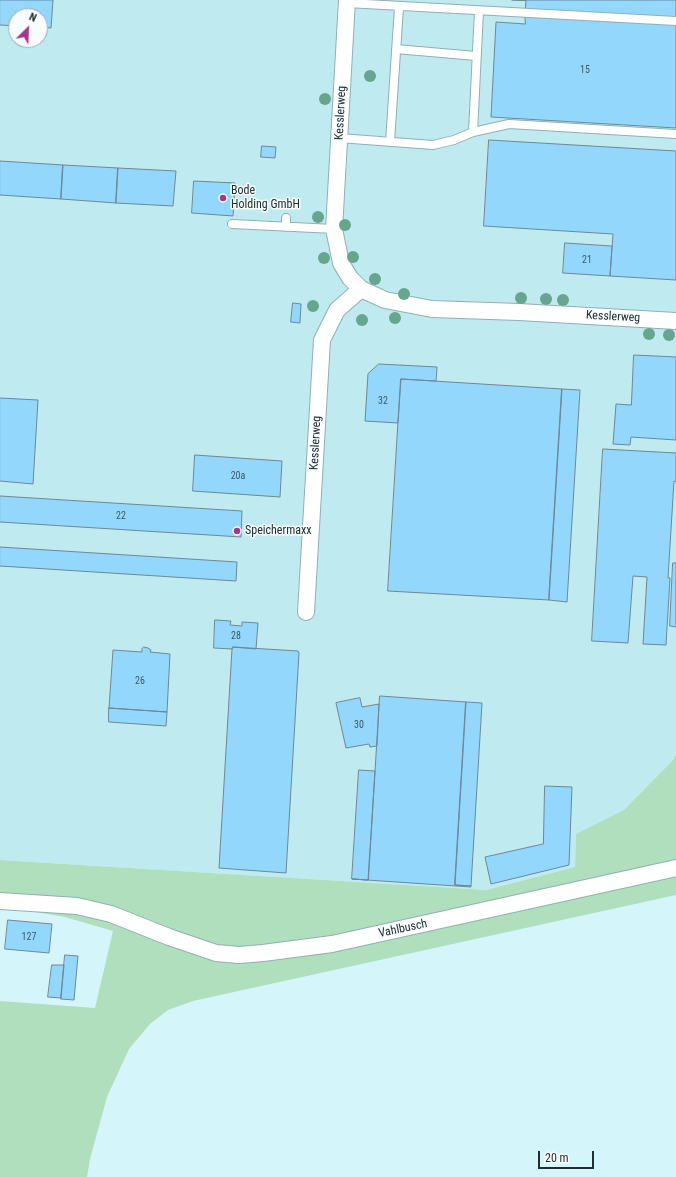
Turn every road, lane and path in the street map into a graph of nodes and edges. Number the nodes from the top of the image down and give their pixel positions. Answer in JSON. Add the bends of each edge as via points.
{"nodes":[{"id":1,"x":347,"y":1,"type":"edge"},
{"id":2,"x":399,"y":7,"type":"junction"},
{"id":3,"x":479,"y":11,"type":"junction"},
{"id":4,"x":676,"y":21,"type":"edge"},
{"id":5,"x":396,"y":49,"type":"junction"},
{"id":6,"x":476,"y":56,"type":"junction"},
{"id":7,"x":473,"y":132,"type":"junction"},
{"id":8,"x":676,"y":134,"type":"edge"},
{"id":9,"x":339,"y":138,"type":"junction"},
{"id":10,"x":390,"y":142,"type":"junction"},
{"id":11,"x":286,"y":218,"type":"dead end"},
{"id":12,"x":232,"y":224,"type":"dead end"},
{"id":13,"x":286,"y":227,"type":"junction"},
{"id":14,"x":334,"y":229,"type":"junction"},
{"id":15,"x":361,"y":289,"type":"junction"},
{"id":16,"x":676,"y":321,"type":"edge"},
{"id":17,"x":306,"y":612,"type":"dead end"},
{"id":18,"x":676,"y":868,"type":"edge"},
{"id":19,"x":0,"y":901,"type":"edge"}],
"edges":[{"from":1,"to":2,"type":"lane"},
{"from":1,"to":9,"type":"street","name":"Kesslerweg"},
{"from":2,"to":3,"type":"lane"},
{"from":2,"to":5,"type":"lane"},
{"from":3,"to":4,"type":"lane"},
{"from":3,"to":6,"type":"lane"},
{"from":5,"to":6,"type":"lane"},
{"from":5,"to":10,"type":"lane"},
{"from":6,"to":7,"type":"lane"},
{"from":7,"to":8,"type":"lane","via":[[508,124]]},
{"from":7,"to":10,"type":"lane","via":[[433,145]]},
{"from":9,"to":10,"type":"lane"},
{"from":9,"to":14,"type":"street","name":"Kesslerweg"},
{"from":11,"to":13,"type":"lane"},
{"from":12,"to":13,"type":"lane"},
{"from":13,"to":14,"type":"lane"},
{"from":14,"to":15,"type":"street","name":"Kesslerweg","via":[[341,264]]},
{"from":15,"to":16,"type":"street","name":"Kesslerweg","via":[[385,300],[432,309]]},
{"from":15,"to":17,"type":"street","name":"Kesslerweg","via":[[338,310],[322,340]]},
{"from":18,"to":19,"type":"street","name":"Vahlbusch","via":[[332,944],[239,955],[216,953],[112,914],[77,906]]}]}
